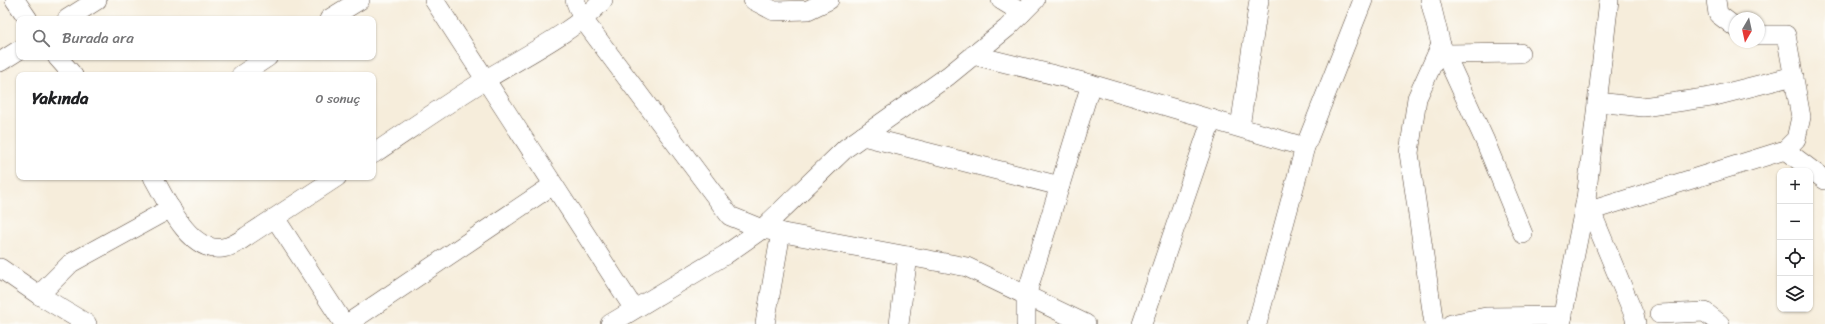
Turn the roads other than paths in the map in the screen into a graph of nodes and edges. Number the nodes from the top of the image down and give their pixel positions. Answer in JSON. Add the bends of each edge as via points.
{"nodes":[{"id":1,"x":15,"y":0,"type":"edge"},
{"id":2,"x":97,"y":0,"type":"edge"},
{"id":3,"x":360,"y":0,"type":"edge"},
{"id":4,"x":434,"y":0,"type":"edge"},
{"id":5,"x":575,"y":0,"type":"edge"},
{"id":6,"x":603,"y":0,"type":"edge"},
{"id":7,"x":753,"y":0,"type":"edge"},
{"id":8,"x":829,"y":0,"type":"edge"},
{"id":9,"x":1001,"y":0,"type":"edge"},
{"id":10,"x":1035,"y":0,"type":"edge"},
{"id":11,"x":1259,"y":0,"type":"edge"},
{"id":12,"x":1363,"y":0,"type":"edge"},
{"id":13,"x":1430,"y":0,"type":"edge"},
{"id":14,"x":1609,"y":0,"type":"edge"},
{"id":15,"x":1716,"y":0,"type":"edge"},
{"id":16,"x":1022,"y":13,"type":"junction"},
{"id":17,"x":26,"y":16,"type":"edge"},
{"id":18,"x":72,"y":16,"type":"edge"},
{"id":19,"x":334,"y":16,"type":"edge"},
{"id":20,"x":582,"y":18,"type":"junction"},
{"id":21,"x":1729,"y":22,"type":"edge"},
{"id":22,"x":1765,"y":35,"type":"edge"},
{"id":23,"x":1443,"y":50,"type":"junction"},
{"id":24,"x":16,"y":52,"type":"edge"},
{"id":25,"x":1520,"y":53,"type":"dead end"},
{"id":26,"x":974,"y":55,"type":"junction"},
{"id":27,"x":60,"y":60,"type":"edge"},
{"id":28,"x":264,"y":60,"type":"edge"},
{"id":29,"x":0,"y":62,"type":"edge"},
{"id":30,"x":70,"y":72,"type":"edge"},
{"id":31,"x":246,"y":72,"type":"edge"},
{"id":32,"x":1794,"y":76,"type":"junction"},
{"id":33,"x":485,"y":80,"type":"junction"},
{"id":34,"x":1091,"y":84,"type":"junction"},
{"id":35,"x":1597,"y":102,"type":"junction"},
{"id":36,"x":1212,"y":119,"type":"junction"},
{"id":37,"x":1240,"y":128,"type":"junction"},
{"id":38,"x":863,"y":136,"type":"junction"},
{"id":39,"x":1305,"y":147,"type":"junction"},
{"id":40,"x":1785,"y":150,"type":"junction"},
{"id":41,"x":376,"y":152,"type":"edge"},
{"id":42,"x":155,"y":180,"type":"edge"},
{"id":43,"x":332,"y":180,"type":"edge"},
{"id":44,"x":1825,"y":180,"type":"edge"},
{"id":45,"x":553,"y":185,"type":"junction"},
{"id":46,"x":1060,"y":186,"type":"junction"},
{"id":47,"x":1586,"y":207,"type":"junction"},
{"id":48,"x":171,"y":208,"type":"junction"},
{"id":49,"x":275,"y":218,"type":"junction"},
{"id":50,"x":762,"y":229,"type":"junction"},
{"id":51,"x":781,"y":232,"type":"junction"},
{"id":52,"x":1523,"y":234,"type":"dead end"},
{"id":53,"x":908,"y":256,"type":"junction"},
{"id":54,"x":0,"y":268,"type":"edge"},
{"id":55,"x":39,"y":294,"type":"junction"},
{"id":56,"x":1026,"y":296,"type":"junction"},
{"id":57,"x":634,"y":309,"type":"junction"},
{"id":58,"x":1659,"y":314,"type":"dead end"},
{"id":59,"x":1562,"y":320,"type":"edge"},
{"id":60,"x":87,"y":324,"type":"edge"},
{"id":61,"x":346,"y":324,"type":"edge"},
{"id":62,"x":610,"y":324,"type":"edge"},
{"id":63,"x":765,"y":324,"type":"edge"},
{"id":64,"x":899,"y":324,"type":"edge"},
{"id":65,"x":1026,"y":324,"type":"edge"},
{"id":66,"x":1086,"y":324,"type":"edge"},
{"id":67,"x":1142,"y":324,"type":"edge"},
{"id":68,"x":1257,"y":324,"type":"edge"},
{"id":69,"x":1434,"y":324,"type":"edge"},
{"id":70,"x":1451,"y":324,"type":"edge"},
{"id":71,"x":1636,"y":324,"type":"edge"},
{"id":72,"x":1720,"y":324,"type":"edge"}],
"edges":[{"from":1,"to":17,"type":"street"},
{"from":2,"to":18,"type":"street"},
{"from":3,"to":19,"type":"street"},
{"from":4,"to":33,"type":"street"},
{"from":5,"to":20,"type":"street"},
{"from":6,"to":20,"type":"street"},
{"from":7,"to":8,"type":"street","via":[[774,11],[808,10]]},
{"from":9,"to":16,"type":"street"},
{"from":10,"to":16,"type":"street"},
{"from":11,"to":37,"type":"street"},
{"from":12,"to":39,"type":"street"},
{"from":13,"to":23,"type":"street"},
{"from":14,"to":35,"type":"street"},
{"from":15,"to":21,"type":"street","via":[[1718,14]]},
{"from":16,"to":26,"type":"street"},
{"from":20,"to":33,"type":"street","via":[[561,34]]},
{"from":20,"to":50,"type":"street","via":[[730,216]]},
{"from":22,"to":32,"type":"street","via":[[1786,35]]},
{"from":23,"to":25,"type":"street"},
{"from":23,"to":52,"type":"street","via":[[1485,141]]},
{"from":23,"to":69,"type":"street","via":[[1417,98],[1409,153]]},
{"from":24,"to":29,"type":"street"},
{"from":26,"to":34,"type":"street"},
{"from":26,"to":38,"type":"street"},
{"from":27,"to":30,"type":"street"},
{"from":28,"to":31,"type":"street"},
{"from":32,"to":35,"type":"street","via":[[1711,97],[1643,107]]},
{"from":32,"to":40,"type":"street","via":[[1801,117],[1796,139]]},
{"from":33,"to":41,"type":"street"},
{"from":33,"to":45,"type":"street"},
{"from":34,"to":36,"type":"street"},
{"from":34,"to":46,"type":"street"},
{"from":35,"to":47,"type":"street"},
{"from":36,"to":37,"type":"street"},
{"from":36,"to":67,"type":"street"},
{"from":37,"to":39,"type":"street"},
{"from":38,"to":46,"type":"street"},
{"from":38,"to":50,"type":"street","via":[[846,148]]},
{"from":39,"to":68,"type":"street"},
{"from":40,"to":44,"type":"street"},
{"from":40,"to":47,"type":"street"},
{"from":42,"to":48,"type":"street"},
{"from":43,"to":49,"type":"street"},
{"from":45,"to":57,"type":"street"},
{"from":45,"to":61,"type":"street"},
{"from":46,"to":56,"type":"street"},
{"from":47,"to":59,"type":"street"},
{"from":47,"to":71,"type":"street"},
{"from":48,"to":49,"type":"street","via":[[192,238],[221,248],[232,245]]},
{"from":48,"to":55,"type":"street","via":[[71,263]]},
{"from":49,"to":61,"type":"street"},
{"from":50,"to":51,"type":"street"},
{"from":50,"to":57,"type":"street","via":[[725,255]]},
{"from":51,"to":53,"type":"street"},
{"from":51,"to":63,"type":"street"},
{"from":53,"to":56,"type":"street","via":[[967,267]]},
{"from":53,"to":64,"type":"street"},
{"from":54,"to":55,"type":"street"},
{"from":55,"to":60,"type":"street"},
{"from":56,"to":65,"type":"street"},
{"from":56,"to":66,"type":"street"},
{"from":57,"to":62,"type":"street"},
{"from":58,"to":72,"type":"street","via":[[1705,312]]},
{"from":59,"to":70,"type":"street","via":[[1486,317]]}]}
